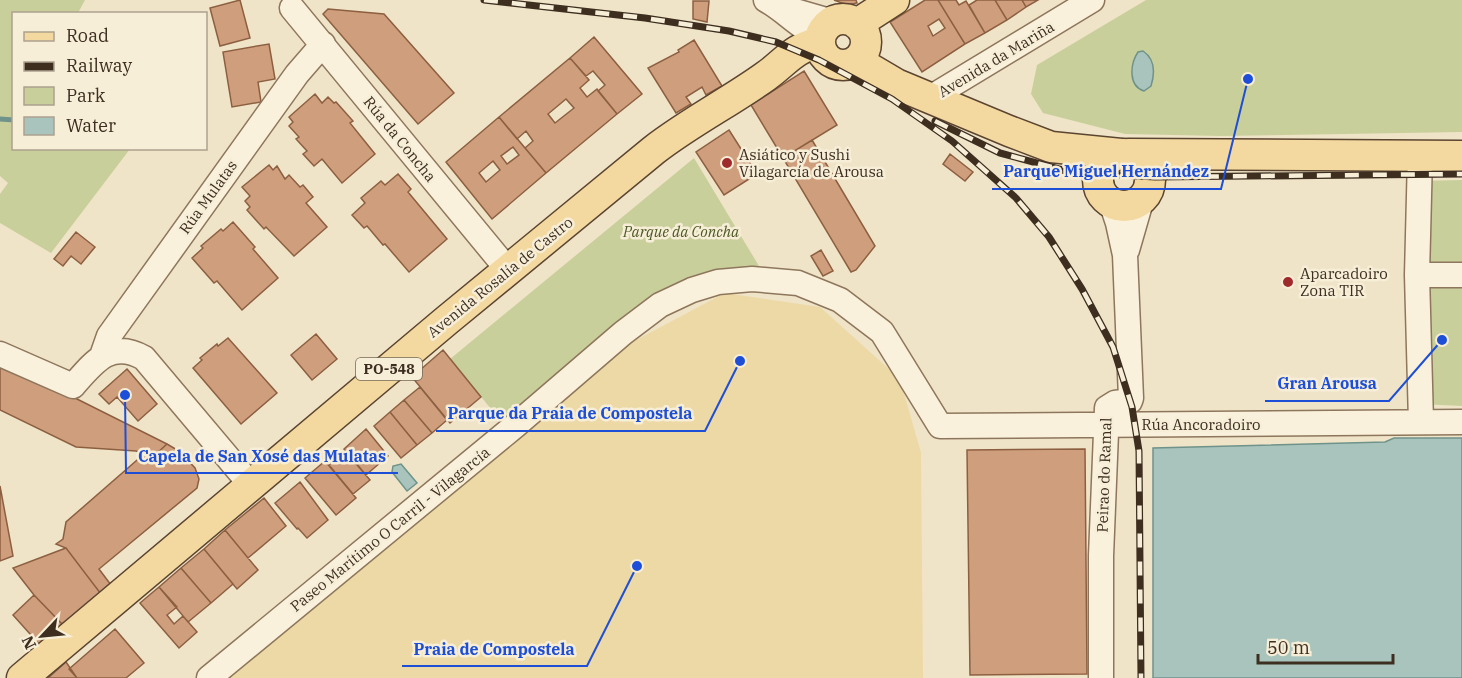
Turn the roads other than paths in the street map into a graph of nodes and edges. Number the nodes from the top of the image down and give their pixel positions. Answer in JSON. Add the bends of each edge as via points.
{"nodes":[{"id":1,"x":894,"y":0,"type":"edge"},
{"id":2,"x":1092,"y":0,"type":"edge"},
{"id":3,"x":773,"y":4,"type":"edge"},
{"id":4,"x":292,"y":8,"type":"dead end"},
{"id":5,"x":840,"y":40,"type":"junction"},
{"id":6,"x":323,"y":44,"type":"junction"},
{"id":7,"x":930,"y":98,"type":"junction"},
{"id":8,"x":1051,"y":147,"type":"junction"},
{"id":9,"x":1124,"y":154,"type":"junction"},
{"id":10,"x":1181,"y":155,"type":"junction"},
{"id":11,"x":1420,"y":156,"type":"junction"},
{"id":12,"x":1462,"y":156,"type":"edge"},
{"id":13,"x":1146,"y":191,"type":"junction"},
{"id":14,"x":1105,"y":196,"type":"junction"},
{"id":15,"x":1125,"y":255,"type":"junction"},
{"id":16,"x":508,"y":270,"type":"junction"},
{"id":17,"x":1417,"y":275,"type":"junction"},
{"id":18,"x":1462,"y":275,"type":"edge"},
{"id":19,"x":0,"y":354,"type":"edge"},
{"id":20,"x":102,"y":356,"type":"junction"},
{"id":21,"x":1420,"y":422,"type":"junction"},
{"id":22,"x":1462,"y":422,"type":"edge"},
{"id":23,"x":1106,"y":424,"type":"junction"},
{"id":24,"x":940,"y":426,"type":"joint"},
{"id":25,"x":251,"y":485,"type":"junction"},
{"id":26,"x":22,"y":678,"type":"edge"},
{"id":27,"x":209,"y":678,"type":"edge"},
{"id":28,"x":1101,"y":678,"type":"edge"}],
"edges":[{"from":1,"to":5,"type":"main road"},
{"from":2,"to":7,"type":"street","name":"Avenida da Mariña"},
{"from":3,"to":5,"type":"street","via":[[811,33]]},
{"from":4,"to":6,"type":"street","name":"Rúa da Concha"},
{"from":5,"to":7,"type":"main road"},
{"from":5,"to":16,"type":"main road","name":"Avenida Rosalía de Castro","number":"PO-548","via":[[795,50],[768,75],[670,137]]},
{"from":6,"to":16,"type":"street","name":"Rúa da Concha"},
{"from":6,"to":20,"type":"street","name":"Rúa Mulatas","via":[[144,285],[109,336]]},
{"from":7,"to":8,"type":"main road"},
{"from":8,"to":9,"type":"main road"},
{"from":8,"to":14,"type":"main road","via":[[1086,174]]},
{"from":9,"to":10,"type":"main road"},
{"from":9,"to":13,"type":"main road","via":[[1145,164]]},
{"from":9,"to":14,"type":"main road","via":[[1106,160],[1101,167],[1098,174]]},
{"from":10,"to":11,"type":"main road"},
{"from":10,"to":13,"type":"main road","via":[[1163,168]]},
{"from":11,"to":12,"type":"main road"},
{"from":11,"to":17,"type":"street"},
{"from":13,"to":14,"type":"main road","via":[[1127,206]]},
{"from":13,"to":15,"type":"street","name":"Peirao do Ramal"},
{"from":14,"to":15,"type":"street","name":"Peirao do Ramal","via":[[1118,223]]},
{"from":15,"to":23,"type":"street","name":"Peirao do Ramal","via":[[1131,398],[1107,408]]},
{"from":16,"to":25,"type":"main road","name":"Avenida Rosalía de Castro","number":"PO-548"},
{"from":17,"to":18,"type":"street"},
{"from":17,"to":21,"type":"street"},
{"from":19,"to":20,"type":"street","via":[[73,386]]},
{"from":20,"to":25,"type":"street","via":[[123,350],[144,358]]},
{"from":21,"to":22,"type":"street","name":"Rúa Ancoradoiro"},
{"from":21,"to":23,"type":"street","name":"Rúa Ancoradoiro"},
{"from":23,"to":24,"type":"street","name":"Rúa Ancoradoiro"},
{"from":23,"to":28,"type":"street","name":"Peirao do Ramal"},
{"from":24,"to":27,"type":"street","name":"Paseo Marítimo O Carril - Vilagarcía","via":[[882,332],[840,300],[798,283],[752,279],[718,282],[692,290],[660,305],[623,333]]},
{"from":25,"to":26,"type":"main road","name":"Avenida Rosalía de Castro","number":"PO-548"}]}
